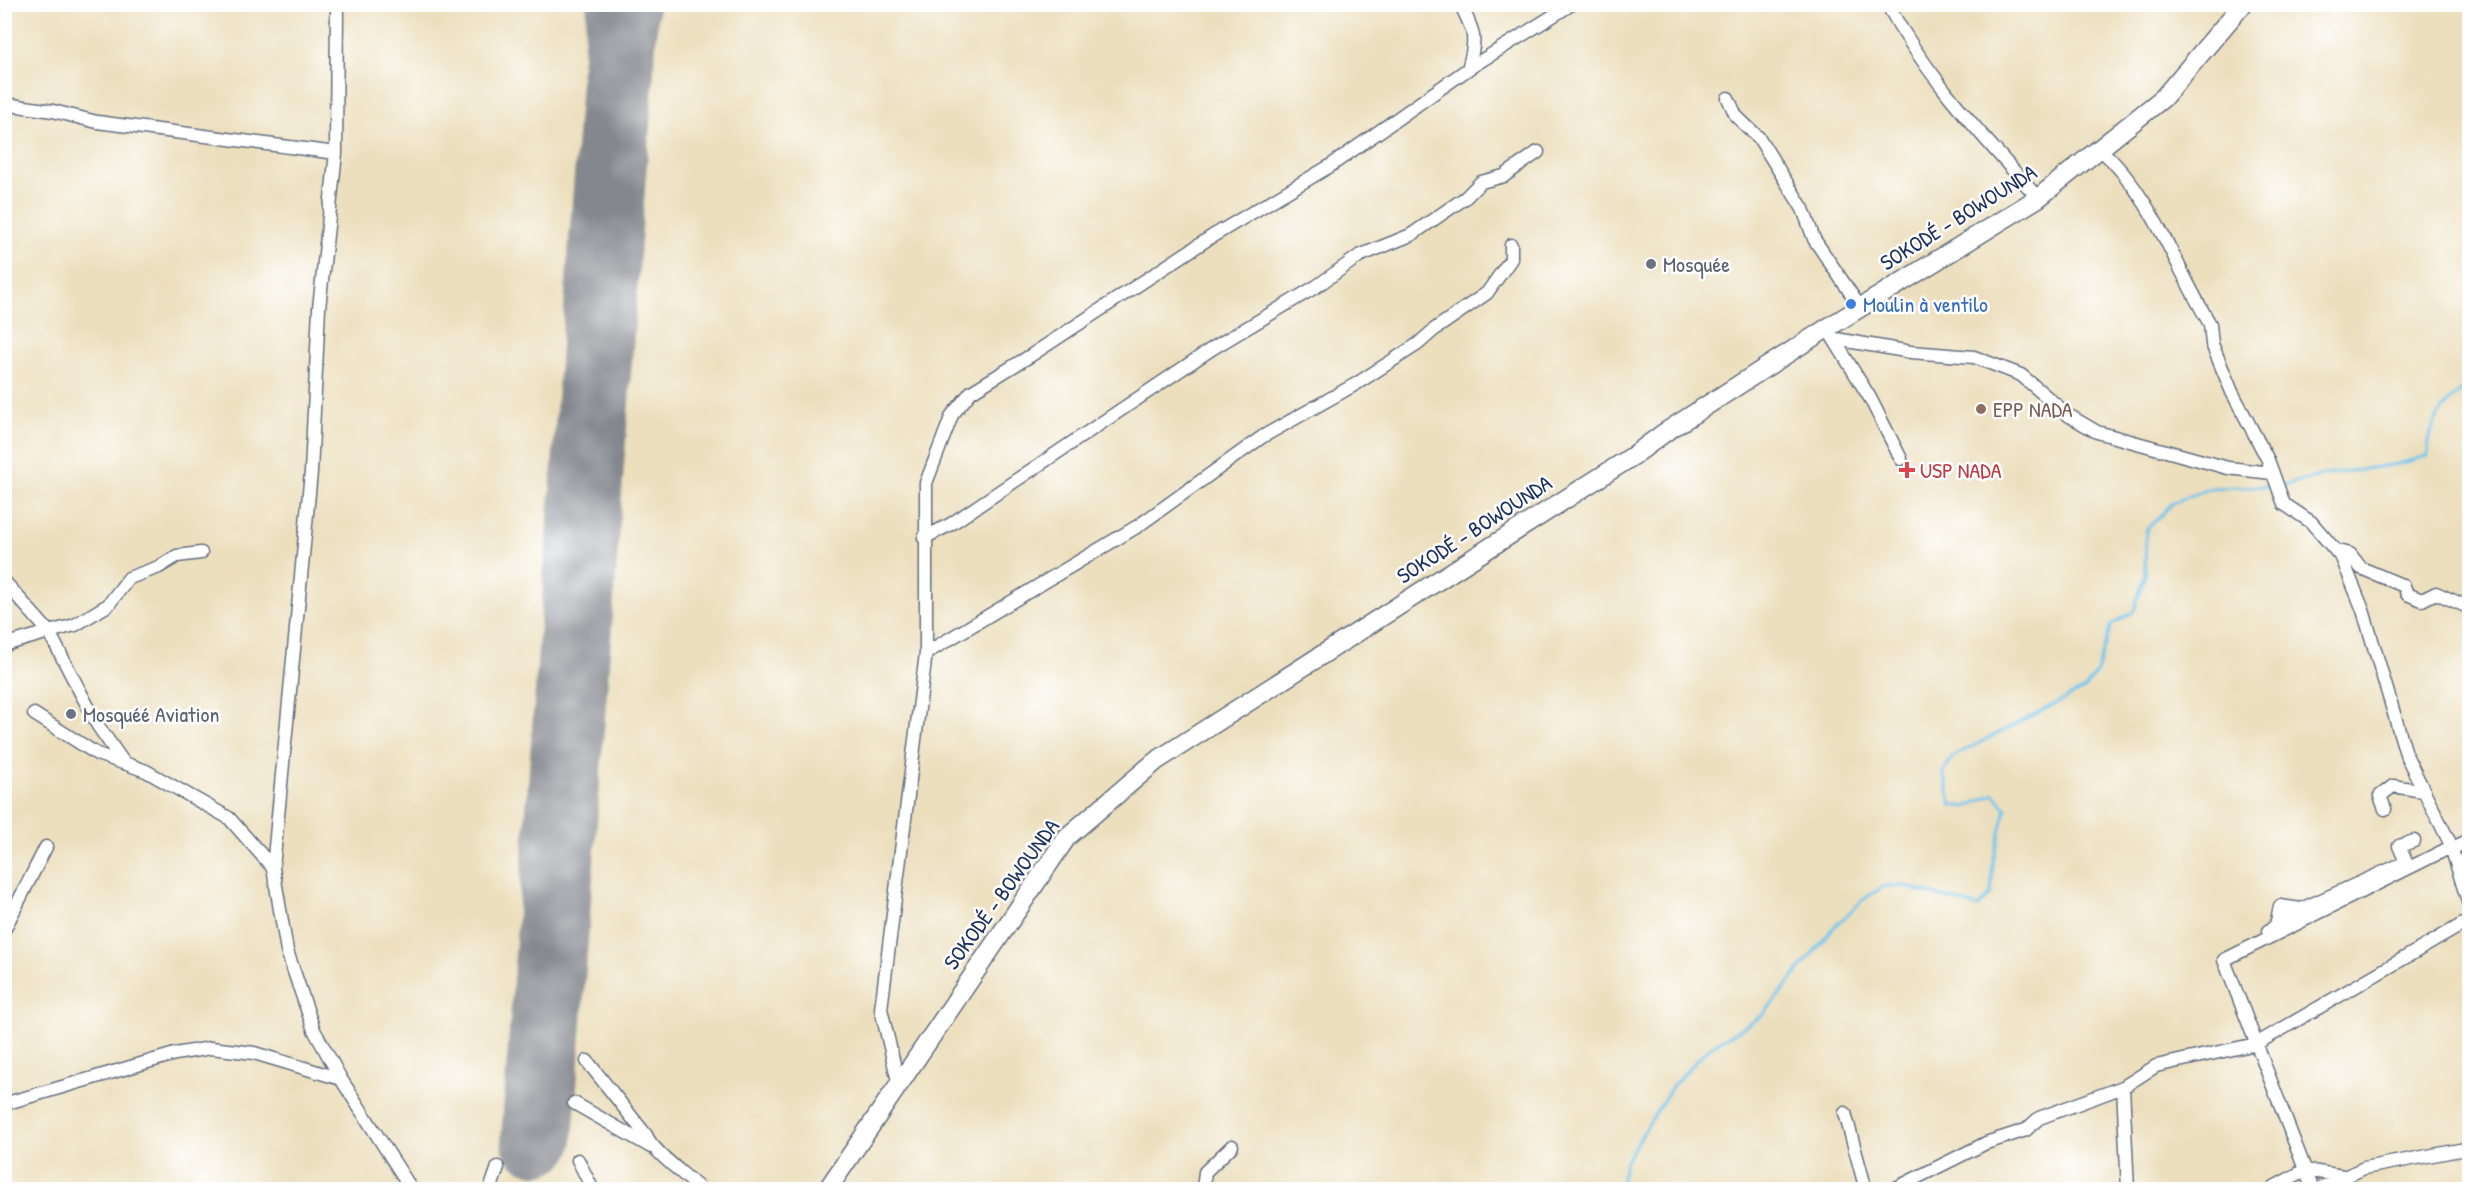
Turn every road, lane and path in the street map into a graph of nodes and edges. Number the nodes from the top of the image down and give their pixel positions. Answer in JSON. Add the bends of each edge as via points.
{"nodes":[{"id":1,"x":337,"y":4,"type":"edge"},
{"id":2,"x":1460,"y":4,"type":"edge"},
{"id":3,"x":1572,"y":4,"type":"edge"},
{"id":4,"x":1887,"y":4,"type":"edge"},
{"id":5,"x":2243,"y":4,"type":"edge"},
{"id":6,"x":1468,"y":69,"type":"junction"},
{"id":7,"x":1728,"y":98,"type":"dead end"},
{"id":8,"x":4,"y":104,"type":"edge"},
{"id":9,"x":2100,"y":149,"type":"junction"},
{"id":10,"x":1538,"y":152,"type":"dead end"},
{"id":11,"x":336,"y":153,"type":"junction"},
{"id":12,"x":2038,"y":198,"type":"junction"},
{"id":13,"x":1511,"y":245,"type":"dead end"},
{"id":14,"x":1860,"y":308,"type":"junction"},
{"id":15,"x":1830,"y":334,"type":"junction"},
{"id":16,"x":1901,"y":459,"type":"dead end"},
{"id":17,"x":2272,"y":473,"type":"junction"},
{"id":18,"x":924,"y":538,"type":"junction"},
{"id":19,"x":2335,"y":550,"type":"junction"},
{"id":20,"x":201,"y":553,"type":"dead end"},
{"id":21,"x":4,"y":581,"type":"edge"},
{"id":22,"x":2469,"y":608,"type":"edge"},
{"id":23,"x":49,"y":632,"type":"junction"},
{"id":24,"x":4,"y":645,"type":"edge"},
{"id":25,"x":926,"y":652,"type":"junction"},
{"id":26,"x":34,"y":714,"type":"dead end"},
{"id":27,"x":124,"y":763,"type":"junction"},
{"id":28,"x":2423,"y":791,"type":"junction"},
{"id":29,"x":2385,"y":809,"type":"dead end"},
{"id":30,"x":2469,"y":838,"type":"edge"},
{"id":31,"x":2414,"y":841,"type":"dead end"},
{"id":32,"x":46,"y":847,"type":"dead end"},
{"id":33,"x":2453,"y":849,"type":"junction"},
{"id":34,"x":273,"y":868,"type":"junction"},
{"id":35,"x":2469,"y":908,"type":"edge"},
{"id":36,"x":2469,"y":920,"type":"edge"},
{"id":37,"x":4,"y":930,"type":"edge"},
{"id":38,"x":2250,"y":947,"type":"junction"},
{"id":39,"x":2256,"y":1044,"type":"junction"},
{"id":40,"x":587,"y":1061,"type":"dead end"},
{"id":41,"x":341,"y":1080,"type":"junction"},
{"id":42,"x":898,"y":1081,"type":"junction"},
{"id":43,"x":2123,"y":1087,"type":"junction"},
{"id":44,"x":574,"y":1103,"type":"dead end"},
{"id":45,"x":4,"y":1104,"type":"edge"},
{"id":46,"x":1845,"y":1113,"type":"dead end"},
{"id":47,"x":1232,"y":1146,"type":"dead end"},
{"id":48,"x":651,"y":1147,"type":"junction"},
{"id":49,"x":2469,"y":1148,"type":"edge"},
{"id":50,"x":578,"y":1160,"type":"dead end"},
{"id":51,"x":498,"y":1167,"type":"dead end"},
{"id":52,"x":2305,"y":1170,"type":"junction"},
{"id":53,"x":2343,"y":1176,"type":"junction"},
{"id":54,"x":2279,"y":1188,"type":"edge"},
{"id":55,"x":412,"y":1190,"type":"edge"},
{"id":56,"x":490,"y":1190,"type":"edge"},
{"id":57,"x":593,"y":1190,"type":"edge"},
{"id":58,"x":701,"y":1190,"type":"edge"},
{"id":59,"x":826,"y":1190,"type":"edge"},
{"id":60,"x":1203,"y":1190,"type":"edge"},
{"id":61,"x":1866,"y":1190,"type":"edge"},
{"id":62,"x":1892,"y":1190,"type":"edge"},
{"id":63,"x":2128,"y":1190,"type":"edge"},
{"id":64,"x":2261,"y":1190,"type":"edge"},
{"id":65,"x":2314,"y":1190,"type":"edge"}],
"edges":[{"from":1,"to":11,"type":"street"},
{"from":2,"to":6,"type":"street","via":[[1474,30]]},
{"from":3,"to":6,"type":"street"},
{"from":4,"to":12,"type":"street","via":[[1941,90]]},
{"from":5,"to":9,"type":"main road","name":"SOKODÉ - BOWOUNDA","via":[[2163,99]]},
{"from":6,"to":18,"type":"street","via":[[1330,166],[1210,237],[971,392],[952,415],[926,483]]},
{"from":7,"to":14,"type":"street","via":[[1736,116],[1759,138],[1803,209],[1814,238]]},
{"from":8,"to":11,"type":"street","via":[[97,122]]},
{"from":9,"to":12,"type":"main road","name":"SOKODÉ - BOWOUNDA"},
{"from":9,"to":17,"type":"street","via":[[2117,164],[2149,211],[2210,324],[2212,344]]},
{"from":10,"to":18,"type":"street","via":[[1504,176],[1481,182],[1466,198],[1411,235],[1359,256]]},
{"from":11,"to":34,"type":"street","via":[[320,308],[311,472]]},
{"from":12,"to":14,"type":"main road","name":"SOKODÉ - BOWOUNDA"},
{"from":13,"to":25,"type":"street","via":[[1511,259],[1487,293],[1418,344],[1262,437],[1138,526]]},
{"from":14,"to":15,"type":"main road","name":"SOKODÉ - BOWOUNDA"},
{"from":15,"to":16,"type":"street","via":[[1870,398]]},
{"from":15,"to":17,"type":"street","via":[[1911,352],[1974,357],[2021,375],[2068,416],[2097,432],[2228,468]]},
{"from":15,"to":42,"type":"main road","name":"SOKODÉ - BOWOUNDA","via":[[1664,433],[1156,761],[1067,837]]},
{"from":17,"to":19,"type":"street","via":[[2284,504],[2311,522]]},
{"from":18,"to":25,"type":"street"},
{"from":19,"to":22,"type":"street","via":[[2350,554],[2361,568],[2404,586],[2407,594],[2422,600],[2436,593]]},
{"from":19,"to":28,"type":"street","via":[[2363,610],[2408,757]]},
{"from":20,"to":23,"type":"street","via":[[177,556],[129,578],[108,605],[75,625]]},
{"from":21,"to":23,"type":"street"},
{"from":23,"to":24,"type":"street"},
{"from":23,"to":27,"type":"street","via":[[98,726]]},
{"from":25,"to":42,"type":"street","via":[[881,1009]]},
{"from":26,"to":27,"type":"street","via":[[97,754]]},
{"from":27,"to":34,"type":"street","via":[[146,771],[229,818]]},
{"from":28,"to":29,"type":"street","via":[[2393,786],[2380,796]]},
{"from":28,"to":33,"type":"street"},
{"from":30,"to":33,"type":"street"},
{"from":31,"to":38,"type":"street","via":[[2399,846],[2406,862],[2301,909]]},
{"from":32,"to":37,"type":"street"},
{"from":33,"to":35,"type":"street"},
{"from":33,"to":38,"type":"street"},
{"from":34,"to":41,"type":"street","via":[[287,951],[314,1030]]},
{"from":36,"to":39,"type":"street"},
{"from":38,"to":39,"type":"street","via":[[2224,960]]},
{"from":39,"to":43,"type":"street","via":[[2156,1066]]},
{"from":39,"to":52,"type":"street"},
{"from":40,"to":48,"type":"street","via":[[646,1135]]},
{"from":41,"to":45,"type":"street","via":[[254,1053],[211,1048],[175,1054]]},
{"from":41,"to":55,"type":"street"},
{"from":42,"to":59,"type":"main road","name":"SOKODÉ - BOWOUNDA"},
{"from":43,"to":62,"type":"street","via":[[2039,1118],[2026,1130],[1986,1143]]},
{"from":43,"to":63,"type":"street"},
{"from":44,"to":48,"type":"street"},
{"from":46,"to":61,"type":"street"},
{"from":47,"to":60,"type":"street","via":[[1205,1172]]},
{"from":48,"to":58,"type":"street"},
{"from":49,"to":53,"type":"street","via":[[2364,1168]]},
{"from":50,"to":57,"type":"street"},
{"from":51,"to":56,"type":"street"},
{"from":52,"to":53,"type":"street"},
{"from":52,"to":54,"type":"street"},
{"from":52,"to":65,"type":"street"},
{"from":53,"to":65,"type":"street"},
{"from":54,"to":64,"type":"street"}]}
